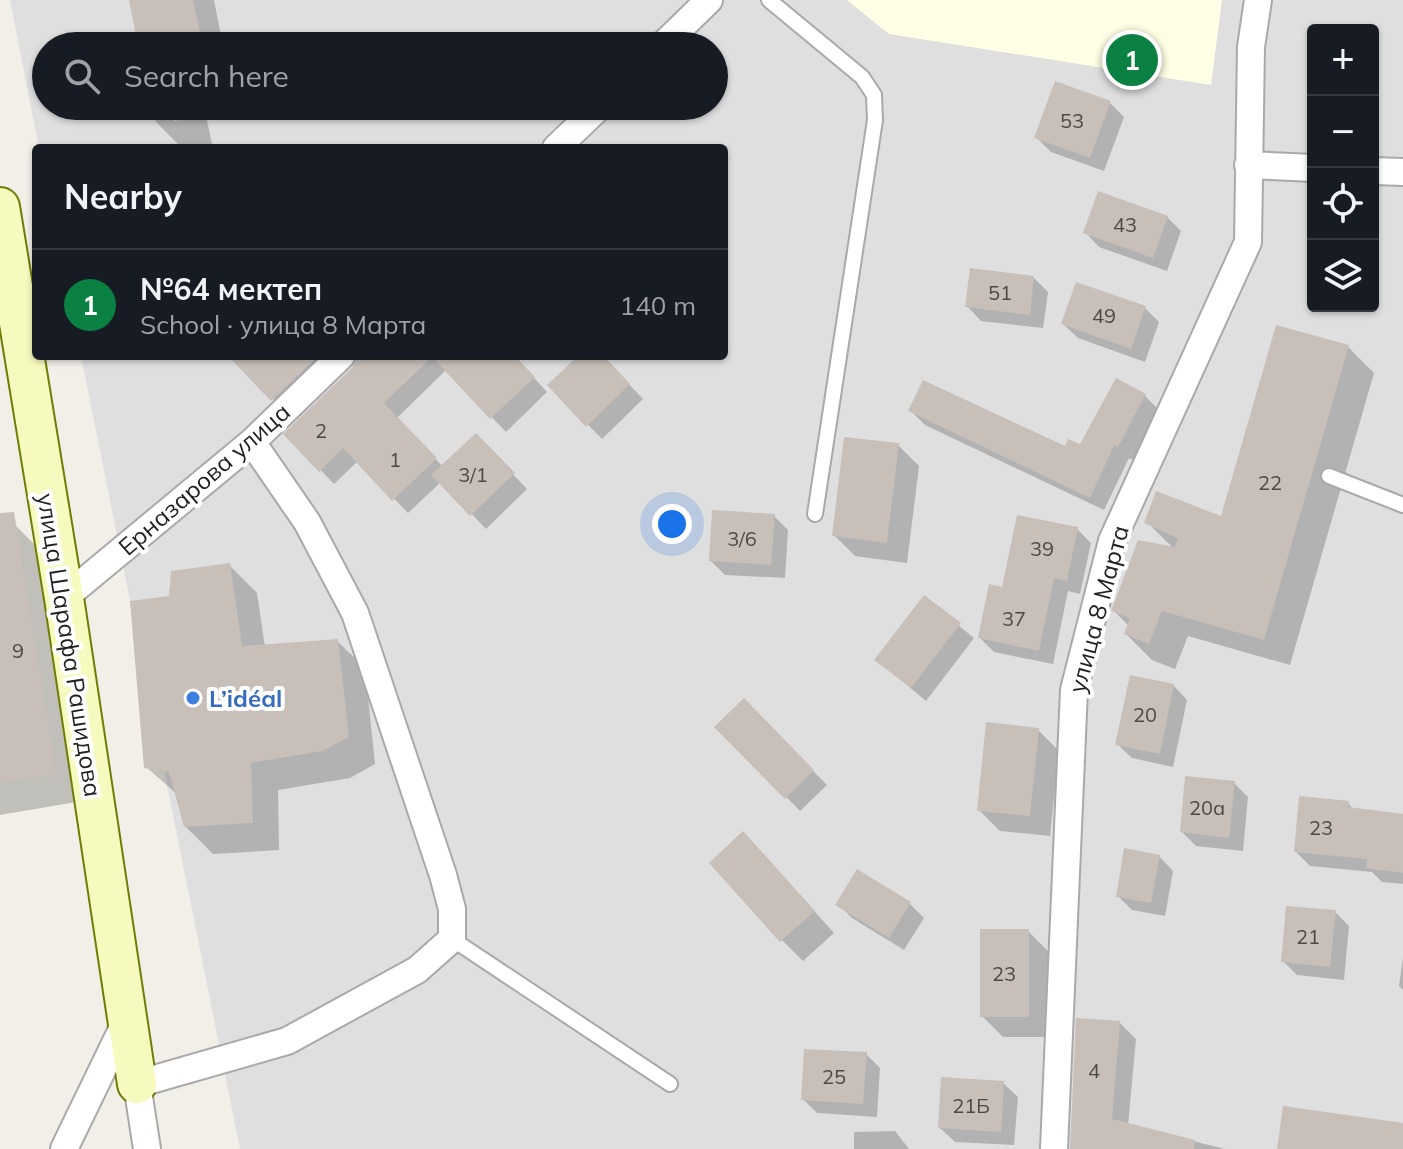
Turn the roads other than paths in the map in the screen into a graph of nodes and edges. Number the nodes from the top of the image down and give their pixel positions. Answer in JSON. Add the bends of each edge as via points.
{"nodes":[{"id":1,"x":709,"y":0,"type":"edge"},
{"id":2,"x":769,"y":0,"type":"edge"},
{"id":3,"x":1258,"y":0,"type":"edge"},
{"id":4,"x":676,"y":32,"type":"edge"},
{"id":5,"x":585,"y":120,"type":"edge"},
{"id":6,"x":560,"y":144,"type":"edge"},
{"id":7,"x":1248,"y":165,"type":"junction"},
{"id":8,"x":1307,"y":168,"type":"edge"},
{"id":9,"x":1379,"y":171,"type":"edge"},
{"id":10,"x":1403,"y":172,"type":"edge"},
{"id":11,"x":0,"y":207,"type":"edge"},
{"id":12,"x":337,"y":360,"type":"edge"},
{"id":13,"x":252,"y":442,"type":"junction"},
{"id":14,"x":1329,"y":476,"type":"dead end"},
{"id":15,"x":1403,"y":505,"type":"edge"},
{"id":16,"x":815,"y":514,"type":"dead end"},
{"id":17,"x":64,"y":598,"type":"junction"},
{"id":18,"x":452,"y":939,"type":"junction"},
{"id":19,"x":127,"y":1019,"type":"junction"},
{"id":20,"x":137,"y":1084,"type":"junction"},
{"id":21,"x":670,"y":1084,"type":"dead end"},
{"id":22,"x":64,"y":1149,"type":"edge"},
{"id":23,"x":147,"y":1149,"type":"edge"},
{"id":24,"x":1054,"y":1149,"type":"edge"}],
"edges":[{"from":1,"to":4,"type":"street"},
{"from":2,"to":16,"type":"lane","via":[[862,77],[874,95],[875,120]]},
{"from":3,"to":7,"type":"street","name":"улица 8 Марта","via":[[1251,47]]},
{"from":5,"to":6,"type":"street"},
{"from":7,"to":8,"type":"street"},
{"from":7,"to":24,"type":"street","name":"улица 8 Марта","via":[[1248,242],[1112,541],[1074,690]]},
{"from":9,"to":10,"type":"street"},
{"from":11,"to":17,"type":"main road","name":"улица Шарафа Рашидова"},
{"from":12,"to":13,"type":"street","name":"Ерназарова улица"},
{"from":13,"to":17,"type":"street","name":"Ерназарова улица"},
{"from":13,"to":18,"type":"street","via":[[307,522],[355,613],[443,875],[452,909]]},
{"from":14,"to":15,"type":"lane"},
{"from":17,"to":19,"type":"main road","name":"улица Шарафа Рашидова"},
{"from":18,"to":20,"type":"street","via":[[417,970],[287,1041]]},
{"from":18,"to":21,"type":"lane"},
{"from":19,"to":20,"type":"main road","name":"улица Шарафа Рашидова"},
{"from":19,"to":22,"type":"street"},
{"from":20,"to":23,"type":"street"}]}
